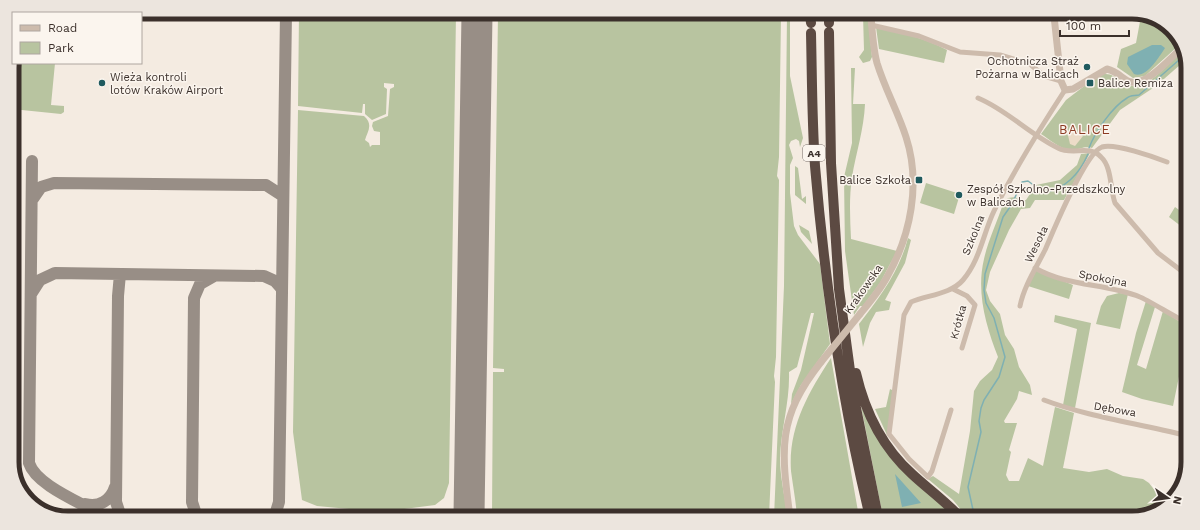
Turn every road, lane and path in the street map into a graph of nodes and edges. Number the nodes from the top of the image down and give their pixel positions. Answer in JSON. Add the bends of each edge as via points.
{"nodes":[{"id":1,"x":871,"y":19,"type":"edge"},
{"id":2,"x":1054,"y":19,"type":"edge"},
{"id":3,"x":811,"y":24,"type":"edge"},
{"id":4,"x":829,"y":24,"type":"edge"},
{"id":5,"x":871,"y":25,"type":"junction"},
{"id":6,"x":1178,"y":52,"type":"edge"},
{"id":7,"x":1061,"y":81,"type":"junction"},
{"id":8,"x":1065,"y":90,"type":"junction"},
{"id":9,"x":978,"y":98,"type":"dead end"},
{"id":10,"x":1035,"y":134,"type":"junction"},
{"id":11,"x":1097,"y":153,"type":"junction"},
{"id":12,"x":1167,"y":162,"type":"dead end"},
{"id":13,"x":837,"y":252,"type":"junction"},
{"id":14,"x":1035,"y":268,"type":"junction"},
{"id":15,"x":1181,"y":271,"type":"edge"},
{"id":16,"x":953,"y":289,"type":"junction"},
{"id":17,"x":1020,"y":306,"type":"dead end"},
{"id":18,"x":1181,"y":321,"type":"edge"},
{"id":19,"x":962,"y":348,"type":"dead end"},
{"id":20,"x":1044,"y":400,"type":"dead end"},
{"id":21,"x":951,"y":410,"type":"dead end"},
{"id":22,"x":1181,"y":434,"type":"edge"},
{"id":23,"x":789,"y":511,"type":"edge"},
{"id":24,"x":869,"y":511,"type":"edge"},
{"id":25,"x":877,"y":511,"type":"edge"},
{"id":26,"x":954,"y":511,"type":"edge"}],
"edges":[{"from":1,"to":5,"type":"street","name":"Krakowska"},
{"from":2,"to":7,"type":"street"},
{"from":3,"to":24,"type":"highway","number":"A4","via":[[815,166],[829,299],[846,403]]},
{"from":4,"to":13,"type":"highway","number":"A4","via":[[830,156]]},
{"from":5,"to":7,"type":"street","via":[[923,37],[960,52],[990,53],[1030,64],[1044,76]]},
{"from":5,"to":23,"type":"street","name":"Krakowska","bridge":true,"via":[[877,64],[909,150],[913,192],[908,221],[896,258],[882,285],[796,398],[786,428],[783,461]]},
{"from":6,"to":8,"type":"street","via":[[1148,78],[1139,82],[1131,82],[1119,73],[1107,69],[1073,89]]},
{"from":7,"to":8,"type":"street"},
{"from":8,"to":10,"type":"street","name":"Szkolna"},
{"from":9,"to":10,"type":"street","via":[[996,106]]},
{"from":10,"to":11,"type":"street","via":[[1062,150],[1090,150]]},
{"from":10,"to":16,"type":"street","name":"Szkolna","via":[[994,211],[975,260],[963,280]]},
{"from":11,"to":12,"type":"street","via":[[1103,147],[1116,148]]},
{"from":11,"to":14,"type":"street","name":"Wesoła","via":[[1085,167],[1066,200]]},
{"from":11,"to":15,"type":"street","via":[[1107,166],[1115,203],[1158,253]]},
{"from":13,"to":25,"type":"highway","number":"A4","via":[[842,319]]},
{"from":13,"to":26,"type":"highway","number":"A4","via":[[861,394],[872,423],[893,455]]},
{"from":14,"to":17,"type":"street","name":"Wesoła"},
{"from":14,"to":18,"type":"street","name":"Spokojna","via":[[1063,280],[1127,292],[1171,313]]},
{"from":16,"to":19,"type":"street","name":"Krótka","via":[[967,296],[975,305]]},
{"from":16,"to":21,"type":"street","via":[[911,302],[904,315],[889,434],[928,477]]},
{"from":20,"to":22,"type":"street","name":"Dębowa","via":[[1092,415],[1139,423]]}]}
